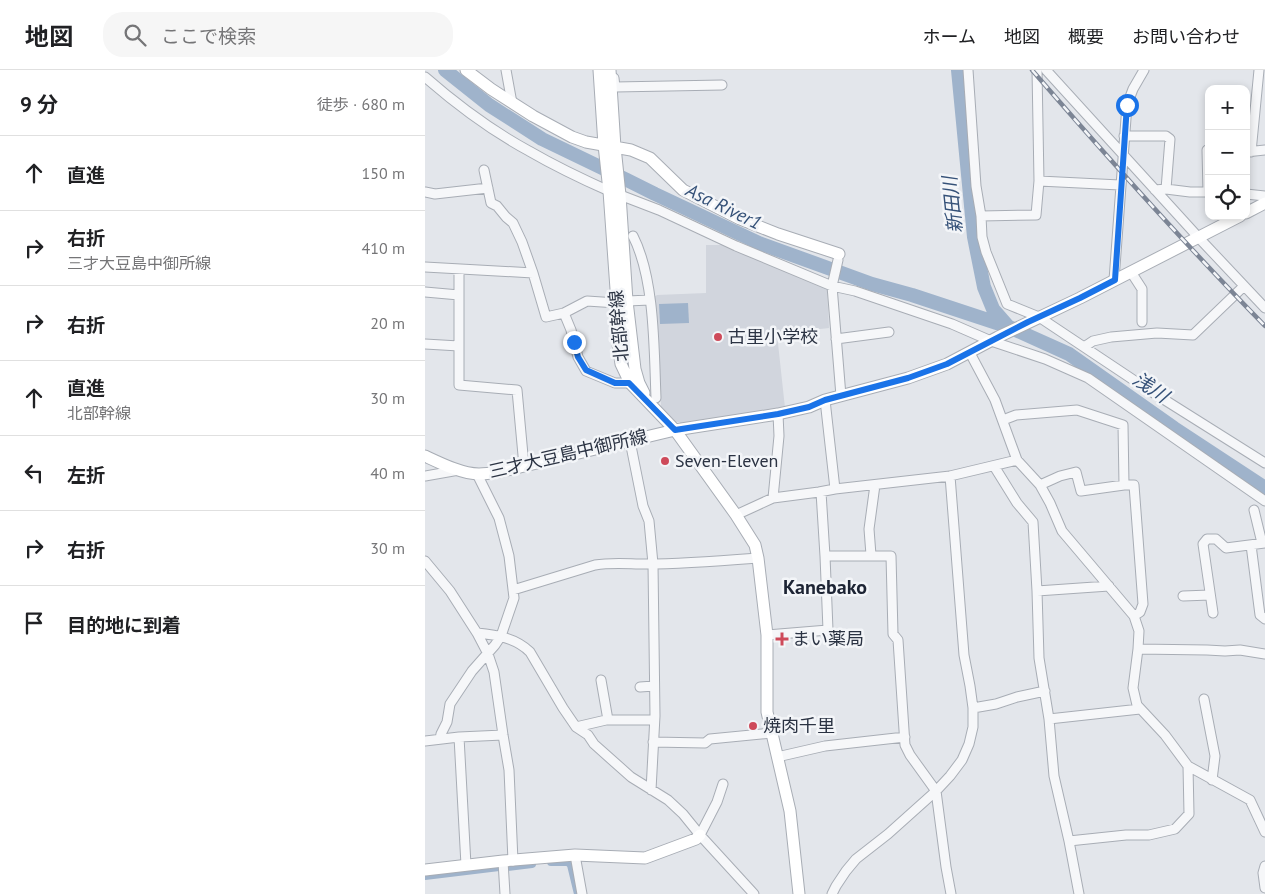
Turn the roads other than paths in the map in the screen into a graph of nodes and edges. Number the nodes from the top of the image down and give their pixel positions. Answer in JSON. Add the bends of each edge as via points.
{"nodes":[{"id":1,"x":466,"y":70,"type":"edge"},
{"id":2,"x":506,"y":70,"type":"edge"},
{"id":3,"x":599,"y":70,"type":"edge"},
{"id":4,"x":610,"y":70,"type":"edge"},
{"id":5,"x":614,"y":70,"type":"edge"},
{"id":6,"x":968,"y":70,"type":"edge"},
{"id":7,"x":972,"y":70,"type":"edge"},
{"id":8,"x":1037,"y":70,"type":"edge"},
{"id":9,"x":1047,"y":70,"type":"edge"},
{"id":10,"x":1143,"y":70,"type":"edge"},
{"id":11,"x":1259,"y":70,"type":"edge"},
{"id":12,"x":425,"y":78,"type":"edge"},
{"id":13,"x":722,"y":85,"type":"dead end"},
{"id":14,"x":512,"y":103,"type":"junction"},
{"id":15,"x":1124,"y":136,"type":"junction"},
{"id":16,"x":1250,"y":144,"type":"edge"},
{"id":17,"x":1265,"y":150,"type":"edge"},
{"id":18,"x":611,"y":151,"type":"junction"},
{"id":19,"x":1250,"y":152,"type":"edge"},
{"id":20,"x":1124,"y":155,"type":"junction"},
{"id":21,"x":484,"y":170,"type":"dead end"},
{"id":22,"x":1039,"y":181,"type":"junction"},
{"id":23,"x":1121,"y":185,"type":"junction"},
{"id":24,"x":488,"y":188,"type":"junction"},
{"id":25,"x":614,"y":189,"type":"junction"},
{"id":26,"x":1166,"y":189,"type":"junction"},
{"id":27,"x":1155,"y":190,"type":"junction"},
{"id":28,"x":425,"y":192,"type":"edge"},
{"id":29,"x":1205,"y":192,"type":"edge"},
{"id":30,"x":1250,"y":194,"type":"edge"},
{"id":31,"x":1265,"y":196,"type":"edge"},
{"id":32,"x":1265,"y":203,"type":"edge"},
{"id":33,"x":1250,"y":211,"type":"edge"},
{"id":34,"x":981,"y":216,"type":"junction"},
{"id":35,"x":1233,"y":220,"type":"edge"},
{"id":36,"x":633,"y":236,"type":"dead end"},
{"id":37,"x":1199,"y":238,"type":"junction"},
{"id":38,"x":839,"y":257,"type":"joint"},
{"id":39,"x":425,"y":267,"type":"edge"},
{"id":40,"x":459,"y":270,"type":"junction"},
{"id":41,"x":1131,"y":272,"type":"junction"},
{"id":42,"x":533,"y":273,"type":"junction"},
{"id":43,"x":1115,"y":280,"type":"junction"},
{"id":44,"x":833,"y":283,"type":"junction"},
{"id":45,"x":1244,"y":286,"type":"junction"},
{"id":46,"x":425,"y":292,"type":"edge"},
{"id":47,"x":459,"y":295,"type":"junction"},
{"id":48,"x":650,"y":300,"type":"junction"},
{"id":49,"x":622,"y":302,"type":"junction"},
{"id":50,"x":1265,"y":308,"type":"edge"},
{"id":51,"x":564,"y":313,"type":"junction"},
{"id":52,"x":1033,"y":320,"type":"junction"},
{"id":53,"x":1142,"y":322,"type":"dead end"},
{"id":54,"x":889,"y":332,"type":"dead end"},
{"id":55,"x":836,"y":338,"type":"junction"},
{"id":56,"x":995,"y":339,"type":"junction"},
{"id":57,"x":425,"y":344,"type":"edge"},
{"id":58,"x":459,"y":346,"type":"junction"},
{"id":59,"x":1083,"y":347,"type":"junction"},
{"id":60,"x":970,"y":353,"type":"junction"},
{"id":61,"x":629,"y":383,"type":"junction"},
{"id":62,"x":841,"y":396,"type":"junction"},
{"id":63,"x":656,"y":398,"type":"dead end"},
{"id":64,"x":825,"y":400,"type":"junction"},
{"id":65,"x":656,"y":411,"type":"junction"},
{"id":66,"x":778,"y":414,"type":"junction"},
{"id":67,"x":1003,"y":420,"type":"junction"},
{"id":68,"x":675,"y":430,"type":"junction"},
{"id":69,"x":630,"y":441,"type":"junction"},
{"id":70,"x":425,"y":456,"type":"edge"},
{"id":71,"x":1017,"y":460,"type":"junction"},
{"id":72,"x":1265,"y":463,"type":"edge"},
{"id":73,"x":525,"y":466,"type":"junction"},
{"id":74,"x":995,"y":466,"type":"junction"},
{"id":75,"x":460,"y":470,"type":"junction"},
{"id":76,"x":477,"y":474,"type":"junction"},
{"id":77,"x":425,"y":476,"type":"edge"},
{"id":78,"x":950,"y":476,"type":"junction"},
{"id":79,"x":875,"y":484,"type":"junction"},
{"id":80,"x":1040,"y":485,"type":"junction"},
{"id":81,"x":1124,"y":485,"type":"junction"},
{"id":82,"x":835,"y":489,"type":"junction"},
{"id":83,"x":821,"y":492,"type":"junction"},
{"id":84,"x":773,"y":498,"type":"junction"},
{"id":85,"x":1265,"y":501,"type":"edge"},
{"id":86,"x":1254,"y":510,"type":"dead end"},
{"id":87,"x":736,"y":515,"type":"junction"},
{"id":88,"x":1263,"y":543,"type":"edge"},
{"id":89,"x":1251,"y":545,"type":"junction"},
{"id":90,"x":871,"y":555,"type":"junction"},
{"id":91,"x":825,"y":556,"type":"junction"},
{"id":92,"x":758,"y":558,"type":"junction"},
{"id":93,"x":425,"y":561,"type":"edge"},
{"id":94,"x":653,"y":564,"type":"junction"},
{"id":95,"x":1109,"y":586,"type":"junction"},
{"id":96,"x":513,"y":590,"type":"junction"},
{"id":97,"x":1037,"y":591,"type":"junction"},
{"id":98,"x":1210,"y":595,"type":"junction"},
{"id":99,"x":1183,"y":596,"type":"dead end"},
{"id":100,"x":1213,"y":613,"type":"dead end"},
{"id":101,"x":1134,"y":616,"type":"junction"},
{"id":102,"x":1265,"y":619,"type":"edge"},
{"id":103,"x":477,"y":633,"type":"junction"},
{"id":104,"x":767,"y":635,"type":"junction"},
{"id":105,"x":501,"y":636,"type":"junction"},
{"id":106,"x":1139,"y":649,"type":"junction"},
{"id":107,"x":488,"y":654,"type":"junction"},
{"id":108,"x":1265,"y":654,"type":"edge"},
{"id":109,"x":601,"y":680,"type":"dead end"},
{"id":110,"x":654,"y":686,"type":"junction"},
{"id":111,"x":640,"y":687,"type":"dead end"},
{"id":112,"x":1045,"y":690,"type":"junction"},
{"id":113,"x":1204,"y":698,"type":"dead end"},
{"id":114,"x":973,"y":708,"type":"junction"},
{"id":115,"x":1140,"y":709,"type":"junction"},
{"id":116,"x":1049,"y":719,"type":"junction"},
{"id":117,"x":608,"y":720,"type":"junction"},
{"id":118,"x":654,"y":720,"type":"junction"},
{"id":119,"x":576,"y":727,"type":"junction"},
{"id":120,"x":772,"y":733,"type":"junction"},
{"id":121,"x":503,"y":735,"type":"junction"},
{"id":122,"x":459,"y":737,"type":"junction"},
{"id":123,"x":905,"y":737,"type":"junction"},
{"id":124,"x":440,"y":739,"type":"junction"},
{"id":125,"x":425,"y":741,"type":"edge"},
{"id":126,"x":653,"y":742,"type":"junction"},
{"id":127,"x":777,"y":758,"type":"junction"},
{"id":128,"x":1187,"y":766,"type":"junction"},
{"id":129,"x":1212,"y":780,"type":"junction"},
{"id":130,"x":723,"y":784,"type":"dead end"},
{"id":131,"x":651,"y":790,"type":"junction"},
{"id":132,"x":936,"y":791,"type":"junction"},
{"id":133,"x":1265,"y":832,"type":"edge"},
{"id":134,"x":700,"y":834,"type":"junction"},
{"id":135,"x":1069,"y":841,"type":"junction"},
{"id":136,"x":575,"y":855,"type":"junction"},
{"id":137,"x":508,"y":861,"type":"junction"},
{"id":138,"x":467,"y":866,"type":"junction"},
{"id":139,"x":1265,"y":866,"type":"edge"},
{"id":140,"x":425,"y":870,"type":"edge"},
{"id":141,"x":1265,"y":888,"type":"edge"},
{"id":142,"x":505,"y":894,"type":"edge"},
{"id":143,"x":582,"y":894,"type":"edge"},
{"id":144,"x":754,"y":894,"type":"edge"},
{"id":145,"x":799,"y":894,"type":"edge"},
{"id":146,"x":832,"y":894,"type":"edge"},
{"id":147,"x":951,"y":894,"type":"edge"},
{"id":148,"x":1079,"y":894,"type":"edge"}],
"edges":[{"from":1,"to":14,"type":"street"},
{"from":2,"to":14,"type":"street"},
{"from":3,"to":18,"type":"street"},
{"from":4,"to":18,"type":"street"},
{"from":5,"to":13,"type":"street","via":[[615,87]]},
{"from":6,"to":7,"type":"street"},
{"from":6,"to":34,"type":"street"},
{"from":8,"to":22,"type":"street"},
{"from":9,"to":20,"type":"street"},
{"from":10,"to":15,"type":"street","via":[[1127,105]]},
{"from":11,"to":16,"type":"street"},
{"from":12,"to":25,"type":"street","via":[[479,120],[528,151],[581,178]]},
{"from":14,"to":18,"type":"street","via":[[572,137]]},
{"from":15,"to":20,"type":"street"},
{"from":15,"to":26,"type":"street","via":[[1166,136],[1170,139]]},
{"from":17,"to":19,"type":"street"},
{"from":18,"to":25,"type":"street","name":"北部幹線"},
{"from":18,"to":38,"type":"street","via":[[631,150],[650,158],[683,190],[740,218]]},
{"from":20,"to":23,"type":"street"},
{"from":20,"to":27,"type":"street"},
{"from":21,"to":24,"type":"street"},
{"from":22,"to":23,"type":"street"},
{"from":22,"to":34,"type":"street","via":[[1036,215]]},
{"from":23,"to":43,"type":"street"},
{"from":24,"to":28,"type":"street","via":[[435,194]]},
{"from":24,"to":42,"type":"street","via":[[491,203],[513,222]]},
{"from":25,"to":44,"type":"street","via":[[736,246]]},
{"from":25,"to":49,"type":"street","name":"北部幹線"},
{"from":26,"to":27,"type":"street"},
{"from":26,"to":29,"type":"street"},
{"from":27,"to":37,"type":"street"},
{"from":30,"to":31,"type":"street"},
{"from":32,"to":33,"type":"street"},
{"from":34,"to":52,"type":"street","via":[[985,252],[1007,304]]},
{"from":35,"to":37,"type":"street","name":"三才大豆島中御所線"},
{"from":36,"to":48,"type":"street","via":[[639,248]]},
{"from":37,"to":41,"type":"street","name":"三才大豆島中御所線"},
{"from":37,"to":45,"type":"street"},
{"from":38,"to":44,"type":"street"},
{"from":39,"to":40,"type":"street"},
{"from":40,"to":42,"type":"street"},
{"from":40,"to":47,"type":"street"},
{"from":41,"to":43,"type":"street","name":"三才大豆島中御所線"},
{"from":41,"to":53,"type":"street","via":[[1142,289]]},
{"from":42,"to":51,"type":"street","via":[[546,317]]},
{"from":43,"to":52,"type":"street","name":"三才大豆島中御所線"},
{"from":44,"to":55,"type":"street"},
{"from":44,"to":56,"type":"street"},
{"from":45,"to":50,"type":"street"},
{"from":45,"to":59,"type":"street","via":[[1193,335],[1157,333],[1111,337]]},
{"from":46,"to":47,"type":"street"},
{"from":47,"to":58,"type":"street"},
{"from":48,"to":49,"type":"street"},
{"from":48,"to":63,"type":"street"},
{"from":49,"to":51,"type":"street","via":[[587,301]]},
{"from":49,"to":61,"type":"street","name":"北部幹線","via":[[619,355]]},
{"from":49,"to":65,"type":"street","name":"北部幹線","via":[[636,376]]},
{"from":51,"to":61,"type":"street","via":[[578,357],[586,370],[615,383]]},
{"from":52,"to":56,"type":"street","name":"三才大豆島中御所線"},
{"from":52,"to":59,"type":"street"},
{"from":54,"to":55,"type":"street","via":[[876,338]]},
{"from":55,"to":62,"type":"street"},
{"from":56,"to":60,"type":"street","name":"三才大豆島中御所線"},
{"from":56,"to":85,"type":"street","via":[[1088,378]]},
{"from":57,"to":58,"type":"street"},
{"from":58,"to":73,"type":"street","via":[[459,385],[517,390]]},
{"from":59,"to":72,"type":"street"},
{"from":60,"to":62,"type":"street","name":"三才大豆島中御所線","via":[[908,378]]},
{"from":60,"to":67,"type":"street"},
{"from":61,"to":65,"type":"street","name":"北部幹線"},
{"from":62,"to":64,"type":"street","name":"三才大豆島中御所線"},
{"from":64,"to":66,"type":"street","name":"三才大豆島中御所線"},
{"from":64,"to":82,"type":"street"},
{"from":65,"to":68,"type":"street"},
{"from":66,"to":68,"type":"street","name":"三才大豆島中御所線"},
{"from":66,"to":84,"type":"street"},
{"from":67,"to":71,"type":"street"},
{"from":67,"to":81,"type":"street","via":[[1016,415],[1077,410],[1123,425]]},
{"from":68,"to":69,"type":"street","name":"三才大豆島中御所線"},
{"from":68,"to":87,"type":"street"},
{"from":69,"to":73,"type":"street","name":"三才大豆島中御所線"},
{"from":69,"to":94,"type":"street","via":[[649,521]]},
{"from":70,"to":75,"type":"street","name":"三才大豆島中御所線"},
{"from":71,"to":74,"type":"street"},
{"from":71,"to":80,"type":"street"},
{"from":73,"to":76,"type":"street","name":"三才大豆島中御所線"},
{"from":74,"to":78,"type":"street"},
{"from":74,"to":97,"type":"street","via":[[1017,503],[1033,522]]},
{"from":75,"to":76,"type":"street","name":"三才大豆島中御所線"},
{"from":75,"to":77,"type":"street"},
{"from":76,"to":96,"type":"street","via":[[499,518],[509,556]]},
{"from":78,"to":79,"type":"street"},
{"from":78,"to":114,"type":"street","via":[[964,655]]},
{"from":79,"to":82,"type":"street"},
{"from":79,"to":90,"type":"street","via":[[869,528]]},
{"from":80,"to":81,"type":"street","via":[[1076,472],[1081,491]]},
{"from":80,"to":95,"type":"street","via":[[1062,531]]},
{"from":81,"to":101,"type":"street","via":[[1134,485],[1143,604]]},
{"from":82,"to":83,"type":"street"},
{"from":83,"to":84,"type":"street"},
{"from":83,"to":91,"type":"street"},
{"from":84,"to":87,"type":"street"},
{"from":86,"to":88,"type":"street"},
{"from":87,"to":92,"type":"street","via":[[755,545]]},
{"from":88,"to":89,"type":"street"},
{"from":89,"to":98,"type":"street","via":[[1226,548],[1216,539],[1207,539],[1203,544]]},
{"from":89,"to":102,"type":"street","via":[[1260,615]]},
{"from":90,"to":91,"type":"street"},
{"from":90,"to":123,"type":"street","via":[[891,556],[893,634],[898,640]]},
{"from":91,"to":104,"type":"street","via":[[828,630]]},
{"from":92,"to":94,"type":"street"},
{"from":92,"to":104,"type":"street"},
{"from":93,"to":103,"type":"street","via":[[450,591]]},
{"from":94,"to":96,"type":"street","via":[[605,563]]},
{"from":94,"to":110,"type":"street"},
{"from":95,"to":97,"type":"street"},
{"from":95,"to":101,"type":"street"},
{"from":96,"to":105,"type":"street","via":[[513,605]]},
{"from":97,"to":112,"type":"street","via":[[1039,658]]},
{"from":98,"to":99,"type":"street"},
{"from":98,"to":100,"type":"street"},
{"from":101,"to":106,"type":"street","via":[[1139,631]]},
{"from":103,"to":105,"type":"street"},
{"from":103,"to":107,"type":"street"},
{"from":104,"to":120,"type":"street","via":[[767,712]]},
{"from":105,"to":107,"type":"street"},
{"from":105,"to":119,"type":"street","via":[[530,652]]},
{"from":106,"to":108,"type":"street","via":[[1240,650]]},
{"from":106,"to":115,"type":"street","via":[[1133,688]]},
{"from":107,"to":121,"type":"street","via":[[494,672]]},
{"from":107,"to":124,"type":"street","via":[[472,671],[451,704]]},
{"from":109,"to":117,"type":"street"},
{"from":110,"to":111,"type":"street"},
{"from":110,"to":118,"type":"street"},
{"from":112,"to":114,"type":"street"},
{"from":112,"to":116,"type":"street"},
{"from":113,"to":129,"type":"street","via":[[1215,756]]},
{"from":114,"to":132,"type":"street","via":[[973,727],[962,760]]},
{"from":115,"to":116,"type":"street"},
{"from":115,"to":128,"type":"street","via":[[1165,735]]},
{"from":116,"to":135,"type":"street","via":[[1054,776]]},
{"from":117,"to":118,"type":"street"},
{"from":117,"to":119,"type":"street"},
{"from":118,"to":126,"type":"street"},
{"from":119,"to":131,"type":"street","via":[[631,777]]},
{"from":120,"to":126,"type":"street","via":[[705,743]]},
{"from":120,"to":127,"type":"street"},
{"from":121,"to":122,"type":"street"},
{"from":121,"to":137,"type":"street","via":[[509,770]]},
{"from":122,"to":124,"type":"street"},
{"from":122,"to":138,"type":"street"},
{"from":123,"to":127,"type":"street","via":[[825,746]]},
{"from":123,"to":132,"type":"street","via":[[910,754]]},
{"from":124,"to":125,"type":"street"},
{"from":126,"to":131,"type":"street"},
{"from":127,"to":145,"type":"street","via":[[790,811]]},
{"from":128,"to":129,"type":"street"},
{"from":128,"to":135,"type":"street","via":[[1189,814],[1175,829],[1149,835]]},
{"from":129,"to":133,"type":"street","via":[[1250,800]]},
{"from":130,"to":134,"type":"street"},
{"from":131,"to":134,"type":"street","via":[[668,800]]},
{"from":132,"to":146,"type":"street","via":[[856,859]]},
{"from":132,"to":147,"type":"street"},
{"from":134,"to":136,"type":"street","via":[[696,839],[645,858]]},
{"from":134,"to":144,"type":"street"},
{"from":135,"to":148,"type":"street"},
{"from":136,"to":137,"type":"street"},
{"from":136,"to":143,"type":"street"},
{"from":137,"to":138,"type":"street"},
{"from":137,"to":142,"type":"street"},
{"from":138,"to":140,"type":"street"},
{"from":139,"to":141,"type":"street"}]}
